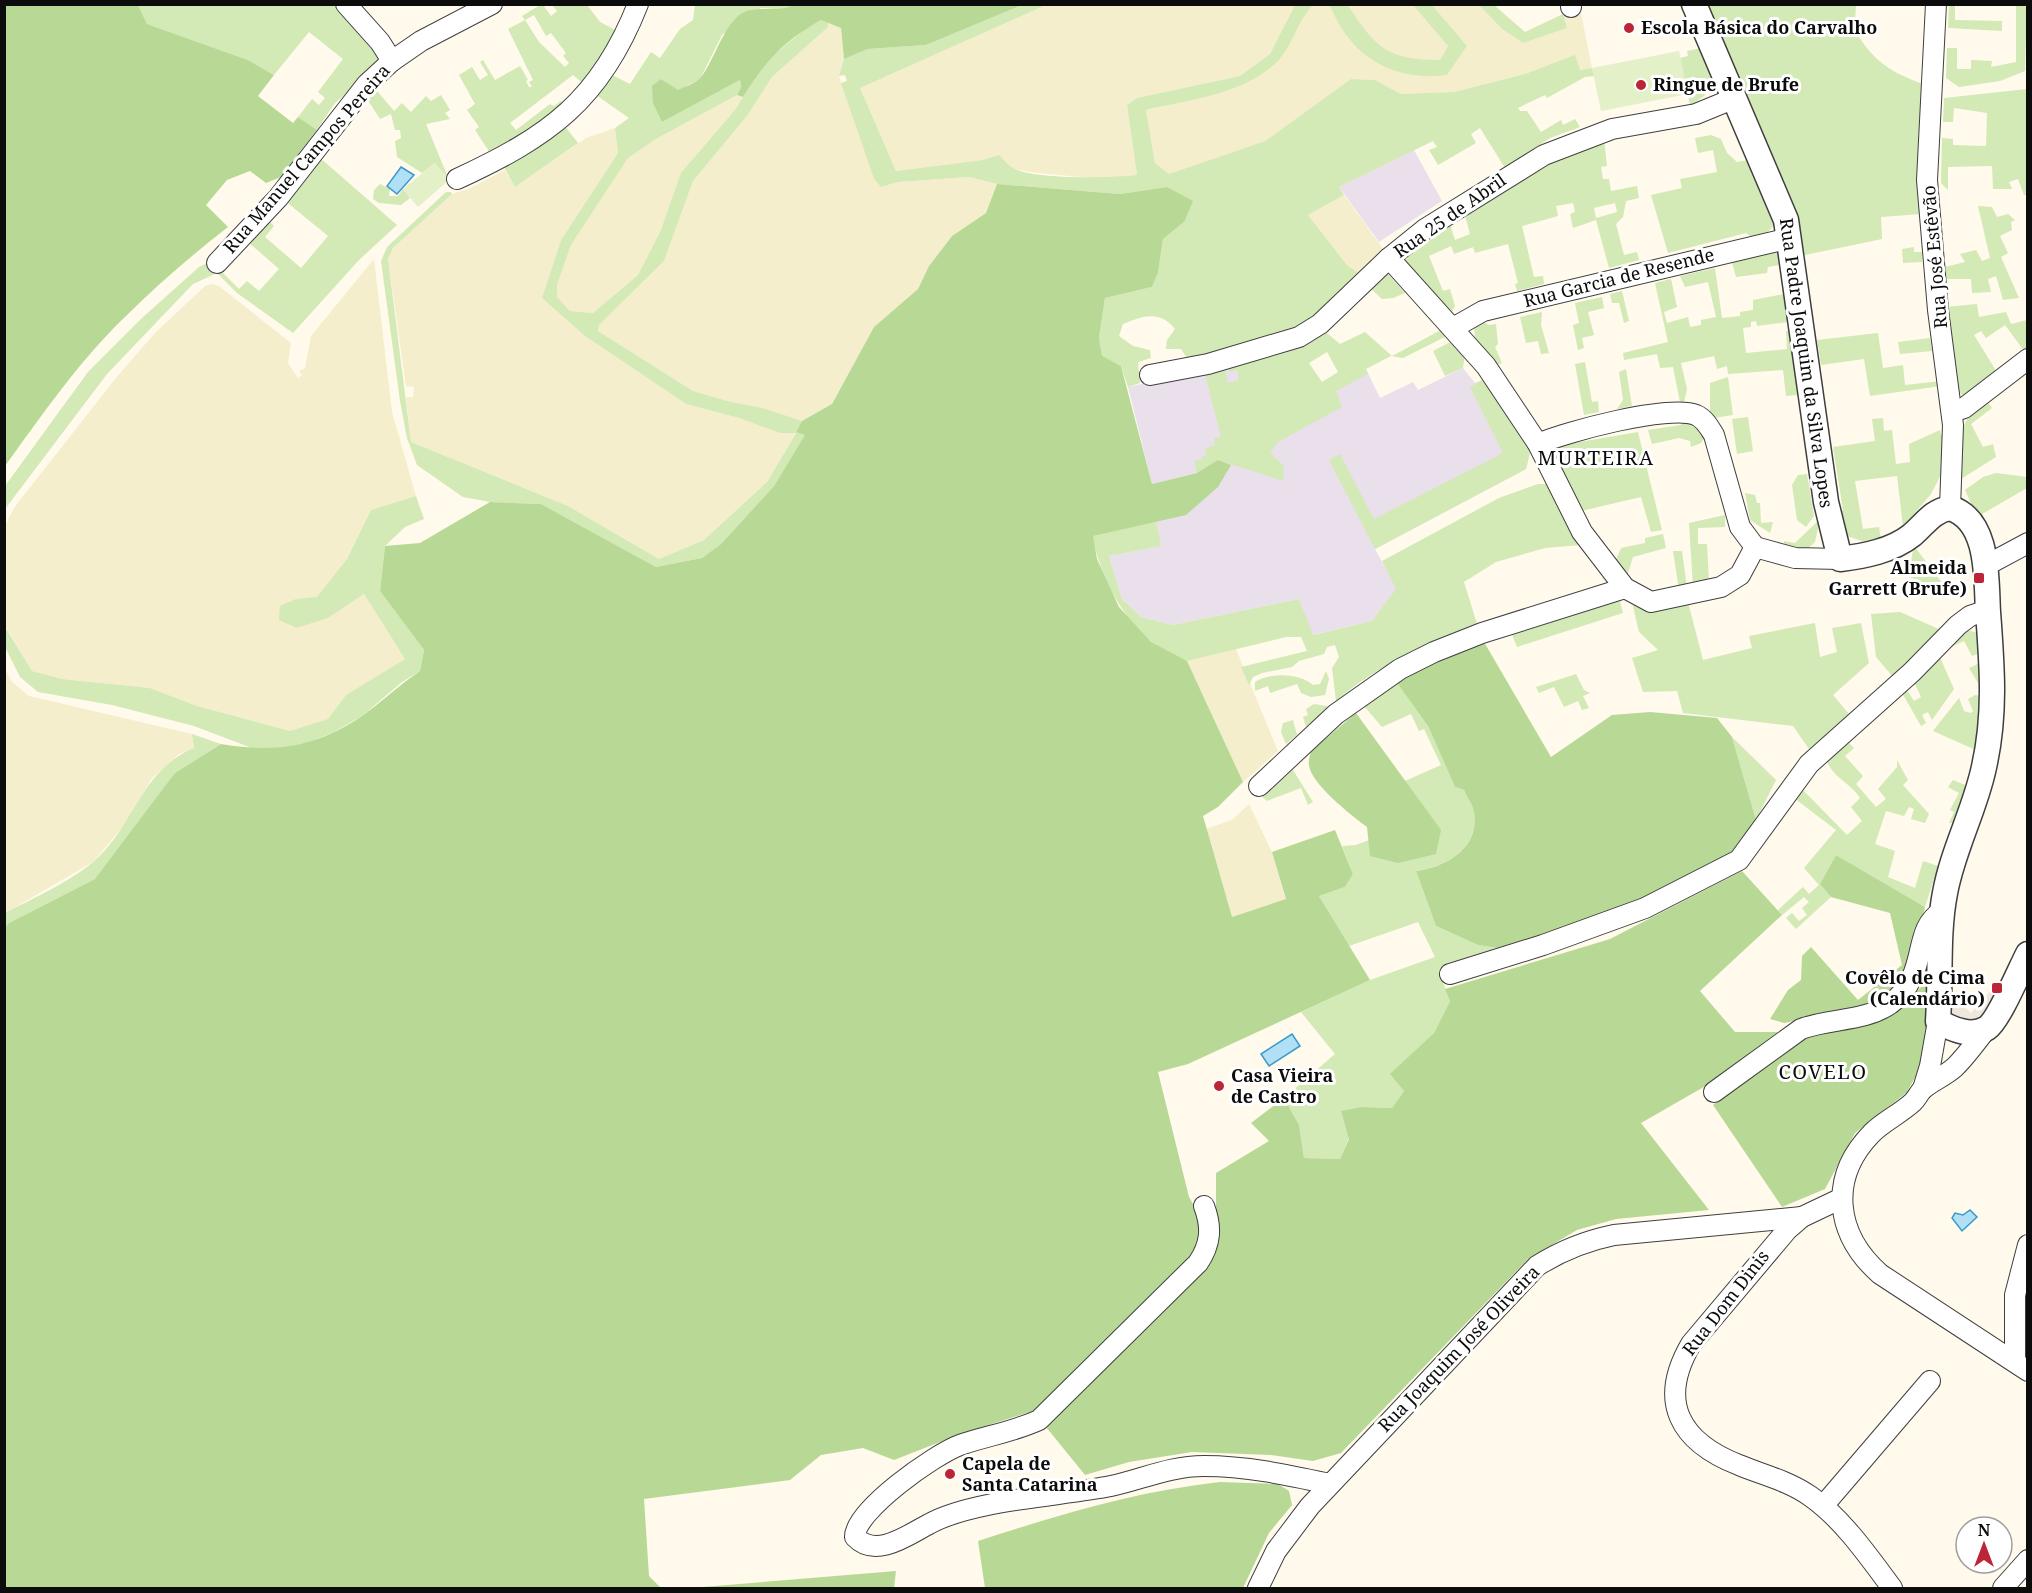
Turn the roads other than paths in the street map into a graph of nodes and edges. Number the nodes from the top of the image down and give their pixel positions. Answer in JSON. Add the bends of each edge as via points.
{"nodes":[{"id":1,"x":346,"y":4,"type":"edge"},
{"id":2,"x":492,"y":4,"type":"edge"},
{"id":3,"x":638,"y":4,"type":"edge"},
{"id":4,"x":1694,"y":4,"type":"edge"},
{"id":5,"x":1936,"y":4,"type":"edge"},
{"id":6,"x":392,"y":61,"type":"junction"},
{"id":7,"x":1735,"y":98,"type":"junction"},
{"id":8,"x":458,"y":179,"type":"dead end"},
{"id":9,"x":1790,"y":238,"type":"junction"},
{"id":10,"x":1389,"y":258,"type":"junction"},
{"id":11,"x":217,"y":262,"type":"dead end"},
{"id":12,"x":1453,"y":328,"type":"junction"},
{"id":13,"x":2028,"y":359,"type":"edge"},
{"id":14,"x":1150,"y":375,"type":"dead end"},
{"id":15,"x":1952,"y":412,"type":"junction"},
{"id":16,"x":1538,"y":444,"type":"junction"},
{"id":17,"x":1950,"y":508,"type":"junction"},
{"id":18,"x":2028,"y":543,"type":"edge"},
{"id":19,"x":1755,"y":547,"type":"junction"},
{"id":20,"x":1840,"y":559,"type":"junction"},
{"id":21,"x":1987,"y":565,"type":"junction"},
{"id":22,"x":1625,"y":588,"type":"junction"},
{"id":23,"x":1988,"y":610,"type":"junction"},
{"id":24,"x":1259,"y":786,"type":"dead end"},
{"id":25,"x":1942,"y":911,"type":"junction"},
{"id":26,"x":2028,"y":954,"type":"edge"},
{"id":27,"x":1450,"y":974,"type":"dead end"},
{"id":28,"x":1938,"y":1021,"type":"junction"},
{"id":29,"x":1987,"y":1028,"type":"junction"},
{"id":30,"x":1923,"y":1089,"type":"junction"},
{"id":31,"x":1714,"y":1092,"type":"dead end"},
{"id":32,"x":1842,"y":1198,"type":"junction"},
{"id":33,"x":1204,"y":1206,"type":"dead end"},
{"id":34,"x":1802,"y":1217,"type":"junction"},
{"id":35,"x":2028,"y":1245,"type":"edge"},
{"id":36,"x":2021,"y":1366,"type":"edge"},
{"id":37,"x":1930,"y":1381,"type":"dead end"},
{"id":38,"x":1330,"y":1484,"type":"junction"},
{"id":39,"x":1822,"y":1506,"type":"junction"},
{"id":40,"x":2028,"y":1560,"type":"edge"},
{"id":41,"x":1258,"y":1588,"type":"edge"},
{"id":42,"x":1892,"y":1588,"type":"edge"},
{"id":43,"x":2003,"y":1588,"type":"edge"}],
"edges":[{"from":1,"to":6,"type":"street"},
{"from":2,"to":6,"type":"street","name":"Rua Manuel Campos Pereira","via":[[421,41]]},
{"from":3,"to":8,"type":"street","via":[[617,48],[588,93],[564,117],[508,155]]},
{"from":4,"to":7,"type":"street","name":"Rua Padre Joaquim da Silva Lopes"},
{"from":5,"to":15,"type":"street","name":"Rua José Estêvão","via":[[1927,180]]},
{"from":6,"to":11,"type":"street","name":"Rua Manuel Campos Pereira","via":[[367,84],[278,198]]},
{"from":7,"to":9,"type":"street","name":"Rua Padre Joaquim da Silva Lopes","via":[[1781,203]]},
{"from":7,"to":10,"type":"street","name":"Rua 25 de Abril","via":[[1695,114],[1612,129],[1554,150],[1425,230]]},
{"from":9,"to":12,"type":"street","name":"Rua Garcia de Resende","via":[[1483,311]]},
{"from":9,"to":20,"type":"street","name":"Rua Padre Joaquim da Silva Lopes","via":[[1826,502]]},
{"from":10,"to":12,"type":"street"},
{"from":10,"to":14,"type":"street","name":"Rua 25 de Abril","via":[[1320,324],[1299,337],[1208,364]]},
{"from":12,"to":16,"type":"street","via":[[1486,366]]},
{"from":13,"to":15,"type":"street","via":[[1964,408]]},
{"from":15,"to":17,"type":"street","name":"Rua José Estêvão"},
{"from":16,"to":19,"type":"street","via":[[1579,429],[1661,414],[1695,415],[1707,423],[1714,435],[1740,527]]},
{"from":16,"to":22,"type":"street","via":[[1582,532]]},
{"from":17,"to":20,"type":"street","via":[[1931,516],[1911,535],[1882,551]]},
{"from":17,"to":21,"type":"street","via":[[1967,518]]},
{"from":18,"to":21,"type":"street"},
{"from":19,"to":20,"type":"street","via":[[1795,558]]},
{"from":19,"to":22,"type":"street","via":[[1740,575],[1721,587],[1651,602]]},
{"from":21,"to":23,"type":"street"},
{"from":22,"to":24,"type":"street","via":[[1482,633],[1400,669],[1336,714]]},
{"from":23,"to":25,"type":"street","via":[[1994,689],[1987,756],[1947,880]]},
{"from":23,"to":27,"type":"street","via":[[1958,625],[1809,764],[1739,860],[1645,908]]},
{"from":25,"to":28,"type":"street"},
{"from":25,"to":31,"type":"street","via":[[1926,928],[1915,976],[1903,993],[1875,1012],[1801,1029]]},
{"from":26,"to":29,"type":"street"},
{"from":28,"to":29,"type":"street","via":[[1959,1031]]},
{"from":28,"to":30,"type":"street"},
{"from":29,"to":30,"type":"street","via":[[1955,1066]]},
{"from":30,"to":32,"type":"street","via":[[1863,1143],[1847,1170]]},
{"from":32,"to":34,"type":"street","name":"Rua Dom Dinis"},
{"from":32,"to":36,"type":"street","via":[[1846,1227],[1865,1261]]},
{"from":33,"to":38,"type":"street","via":[[1210,1234],[1207,1250],[1198,1263],[1039,1420],[939,1455],[874,1506],[859,1522],[855,1537],[867,1546],[887,1545],[932,1522],[968,1510],[1115,1485],[1180,1466],[1257,1470]]},
{"from":34,"to":38,"type":"street","name":"Rua Joaquim José Oliveira","via":[[1614,1234],[1560,1251],[1516,1284]]},
{"from":34,"to":39,"type":"street","name":"Rua Dom Dinis","via":[[1773,1245],[1691,1344],[1678,1365],[1674,1401],[1685,1427],[1713,1454],[1793,1486]]},
{"from":35,"to":36,"type":"street","via":[[2015,1295]]},
{"from":37,"to":39,"type":"street"},
{"from":38,"to":41,"type":"street","name":"Rua Joaquim José Oliveira","via":[[1291,1528]]},
{"from":39,"to":42,"type":"street","name":"Rua Dom Dinis"},
{"from":40,"to":43,"type":"street"}]}
